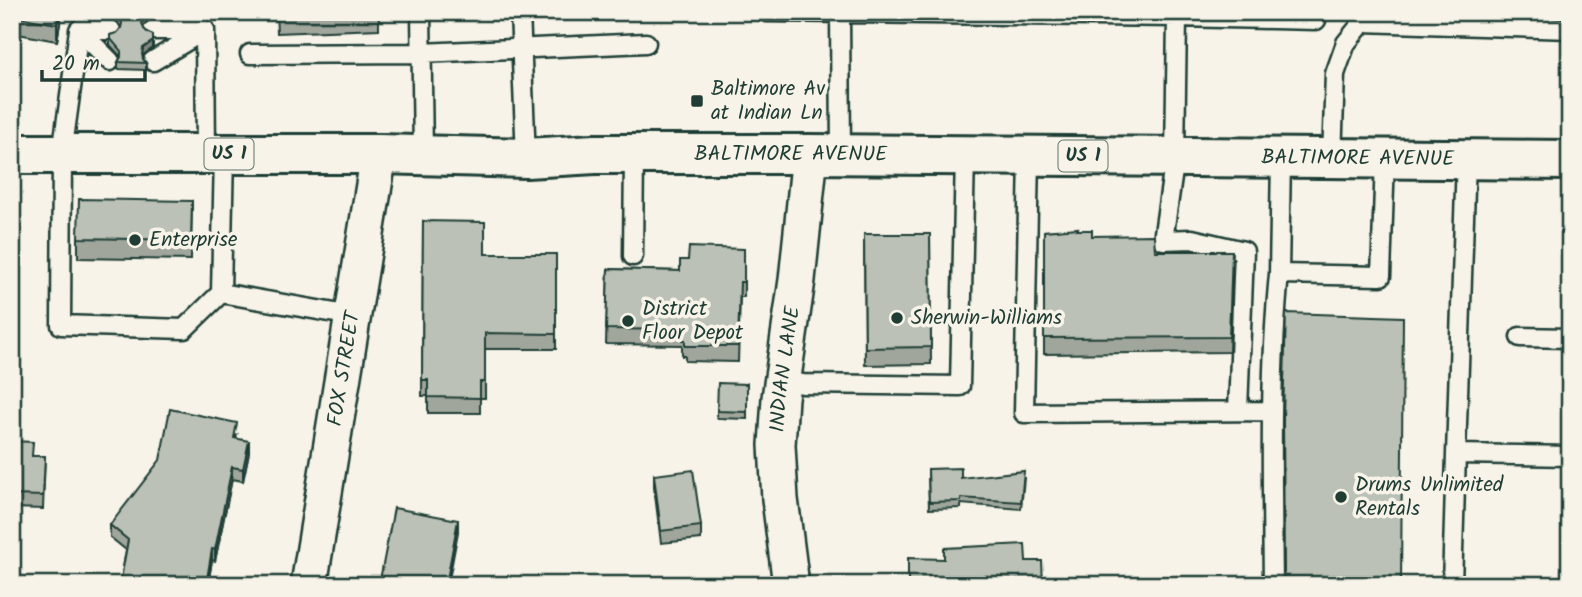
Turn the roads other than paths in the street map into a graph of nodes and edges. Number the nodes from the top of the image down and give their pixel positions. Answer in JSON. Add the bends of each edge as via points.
{"nodes":[{"id":1,"x":85,"y":12,"type":"edge"},
{"id":2,"x":98,"y":12,"type":"edge"},
{"id":3,"x":173,"y":12,"type":"edge"},
{"id":4,"x":421,"y":12,"type":"edge"},
{"id":5,"x":520,"y":12,"type":"edge"},
{"id":6,"x":767,"y":12,"type":"edge"},
{"id":7,"x":840,"y":13,"type":"edge"},
{"id":8,"x":881,"y":13,"type":"edge"},
{"id":9,"x":1065,"y":14,"type":"edge"},
{"id":10,"x":1178,"y":15,"type":"edge"},
{"id":11,"x":1396,"y":18,"type":"edge"},
{"id":12,"x":1316,"y":20,"type":"dead end"},
{"id":13,"x":202,"y":21,"type":"edge"},
{"id":14,"x":1570,"y":29,"type":"edge"},
{"id":15,"x":79,"y":30,"type":"junction"},
{"id":16,"x":111,"y":30,"type":"dead end"},
{"id":17,"x":153,"y":30,"type":"dead end"},
{"id":18,"x":646,"y":43,"type":"dead end"},
{"id":19,"x":521,"y":48,"type":"junction"},
{"id":20,"x":421,"y":53,"type":"junction"},
{"id":21,"x":250,"y":54,"type":"dead end"},
{"id":22,"x":110,"y":61,"type":"dead end"},
{"id":23,"x":153,"y":61,"type":"dead end"},
{"id":24,"x":12,"y":154,"type":"edge"},
{"id":25,"x":61,"y":154,"type":"junction"},
{"id":26,"x":215,"y":154,"type":"junction"},
{"id":27,"x":379,"y":154,"type":"junction"},
{"id":28,"x":634,"y":154,"type":"junction"},
{"id":29,"x":826,"y":154,"type":"junction"},
{"id":30,"x":423,"y":155,"type":"junction"},
{"id":31,"x":965,"y":155,"type":"junction"},
{"id":32,"x":1029,"y":156,"type":"junction"},
{"id":33,"x":1175,"y":157,"type":"junction"},
{"id":34,"x":526,"y":158,"type":"junction"},
{"id":35,"x":1281,"y":158,"type":"junction"},
{"id":36,"x":1332,"y":158,"type":"junction"},
{"id":37,"x":1385,"y":158,"type":"junction"},
{"id":38,"x":1466,"y":159,"type":"junction"},
{"id":39,"x":1570,"y":160,"type":"edge"},
{"id":40,"x":633,"y":256,"type":"dead end"},
{"id":41,"x":1279,"y":274,"type":"junction"},
{"id":42,"x":221,"y":293,"type":"junction"},
{"id":43,"x":352,"y":316,"type":"junction"},
{"id":44,"x":1520,"y":337,"type":"dead end"},
{"id":45,"x":1570,"y":338,"type":"edge"},
{"id":46,"x":783,"y":380,"type":"junction"},
{"id":47,"x":1238,"y":411,"type":"junction"},
{"id":48,"x":1272,"y":411,"type":"junction"},
{"id":49,"x":1456,"y":454,"type":"junction"},
{"id":50,"x":1570,"y":456,"type":"edge"},
{"id":51,"x":309,"y":585,"type":"edge"},
{"id":52,"x":791,"y":585,"type":"edge"},
{"id":53,"x":1273,"y":585,"type":"edge"},
{"id":54,"x":1452,"y":585,"type":"edge"}],
"edges":[{"from":1,"to":15,"type":"lane"},
{"from":2,"to":15,"type":"lane"},
{"from":3,"to":13,"type":"lane"},
{"from":4,"to":20,"type":"lane"},
{"from":5,"to":19,"type":"lane"},
{"from":6,"to":7,"type":"lane"},
{"from":7,"to":8,"type":"lane"},
{"from":7,"to":29,"type":"lane"},
{"from":8,"to":9,"type":"lane"},
{"from":9,"to":10,"type":"lane"},
{"from":10,"to":12,"type":"lane"},
{"from":10,"to":33,"type":"lane"},
{"from":11,"to":14,"type":"lane"},
{"from":11,"to":36,"type":"lane","via":[[1363,22],[1346,43],[1335,74]]},
{"from":13,"to":17,"type":"lane"},
{"from":13,"to":23,"type":"lane"},
{"from":13,"to":26,"type":"lane"},
{"from":15,"to":16,"type":"lane"},
{"from":15,"to":22,"type":"lane"},
{"from":15,"to":25,"type":"lane"},
{"from":18,"to":19,"type":"lane"},
{"from":19,"to":20,"type":"lane"},
{"from":19,"to":34,"type":"lane"},
{"from":20,"to":21,"type":"lane"},
{"from":20,"to":30,"type":"lane"},
{"from":24,"to":25,"type":"main road","name":"BALTIMORE AVENUE","number":"US 1"},
{"from":25,"to":26,"type":"main road","name":"BALTIMORE AVENUE","number":"US 1"},
{"from":25,"to":42,"type":"lane","via":[[61,326],[184,329]]},
{"from":26,"to":27,"type":"main road","name":"BALTIMORE AVENUE","number":"US 1"},
{"from":26,"to":42,"type":"lane"},
{"from":27,"to":30,"type":"main road","name":"BALTIMORE AVENUE","number":"US 1"},
{"from":27,"to":43,"type":"street","name":"FOX STREET"},
{"from":28,"to":29,"type":"main road","name":"BALTIMORE AVENUE","number":"US 1"},
{"from":28,"to":34,"type":"main road","name":"BALTIMORE AVENUE","number":"US 1"},
{"from":28,"to":40,"type":"lane"},
{"from":29,"to":31,"type":"main road","name":"BALTIMORE AVENUE","number":"US 1"},
{"from":29,"to":46,"type":"street","name":"INDIAN LANE","via":[[797,280]]},
{"from":30,"to":34,"type":"main road","name":"BALTIMORE AVENUE","number":"US 1"},
{"from":31,"to":32,"type":"main road","name":"BALTIMORE AVENUE","number":"US 1"},
{"from":31,"to":46,"type":"lane","via":[[960,386]]},
{"from":32,"to":33,"type":"main road","name":"BALTIMORE AVENUE","number":"US 1"},
{"from":32,"to":47,"type":"lane","via":[[1024,413]]},
{"from":33,"to":35,"type":"main road","name":"BALTIMORE AVENUE","number":"US 1"},
{"from":33,"to":47,"type":"lane","via":[[1163,240],[1192,239],[1244,251]]},
{"from":35,"to":36,"type":"main road","name":"BALTIMORE AVENUE","number":"US 1"},
{"from":35,"to":41,"type":"lane"},
{"from":36,"to":37,"type":"main road","name":"BALTIMORE AVENUE","number":"US 1"},
{"from":37,"to":38,"type":"main road","name":"BALTIMORE AVENUE","number":"US 1"},
{"from":37,"to":41,"type":"lane","via":[[1381,276]]},
{"from":38,"to":39,"type":"main road","name":"BALTIMORE AVENUE","number":"US 1"},
{"from":38,"to":49,"type":"lane"},
{"from":41,"to":48,"type":"lane"},
{"from":42,"to":43,"type":"lane"},
{"from":43,"to":51,"type":"street","name":"FOX STREET"},
{"from":44,"to":45,"type":"lane"},
{"from":46,"to":52,"type":"street","name":"INDIAN LANE","via":[[777,445],[779,499]]},
{"from":47,"to":48,"type":"lane"},
{"from":48,"to":53,"type":"lane"},
{"from":49,"to":50,"type":"lane"},
{"from":49,"to":54,"type":"lane"}]}
